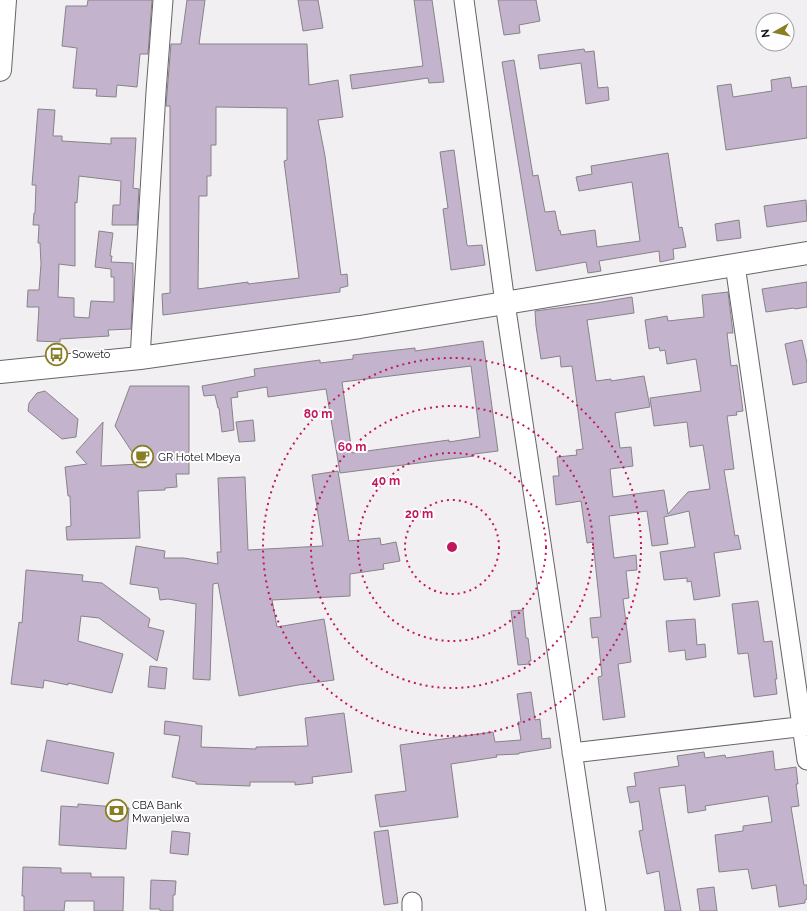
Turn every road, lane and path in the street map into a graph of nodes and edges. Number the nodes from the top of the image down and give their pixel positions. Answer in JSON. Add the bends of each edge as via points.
{"nodes":[{"id":1,"x":5,"y":0,"type":"edge"},
{"id":2,"x":163,"y":0,"type":"edge"},
{"id":3,"x":464,"y":0,"type":"edge"},
{"id":4,"x":0,"y":70,"type":"edge"},
{"id":5,"x":807,"y":253,"type":"edge"},
{"id":6,"x":735,"y":265,"type":"junction"},
{"id":7,"x":504,"y":303,"type":"junction"},
{"id":8,"x":140,"y":358,"type":"junction"},
{"id":9,"x":0,"y":372,"type":"edge"},
{"id":10,"x":805,"y":726,"type":"edge"},
{"id":11,"x":572,"y":753,"type":"junction"},
{"id":12,"x":807,"y":760,"type":"edge"},
{"id":13,"x":596,"y":911,"type":"edge"}],
"edges":[{"from":1,"to":4,"type":"main road"},
{"from":2,"to":8,"type":"street"},
{"from":3,"to":7,"type":"street"},
{"from":5,"to":6,"type":"main road"},
{"from":6,"to":7,"type":"main road"},
{"from":6,"to":10,"type":"street"},
{"from":7,"to":8,"type":"main road","via":[[360,328]]},
{"from":7,"to":11,"type":"street"},
{"from":8,"to":9,"type":"main road"},
{"from":10,"to":11,"type":"street"},
{"from":10,"to":12,"type":"street"},
{"from":11,"to":13,"type":"street"}]}
